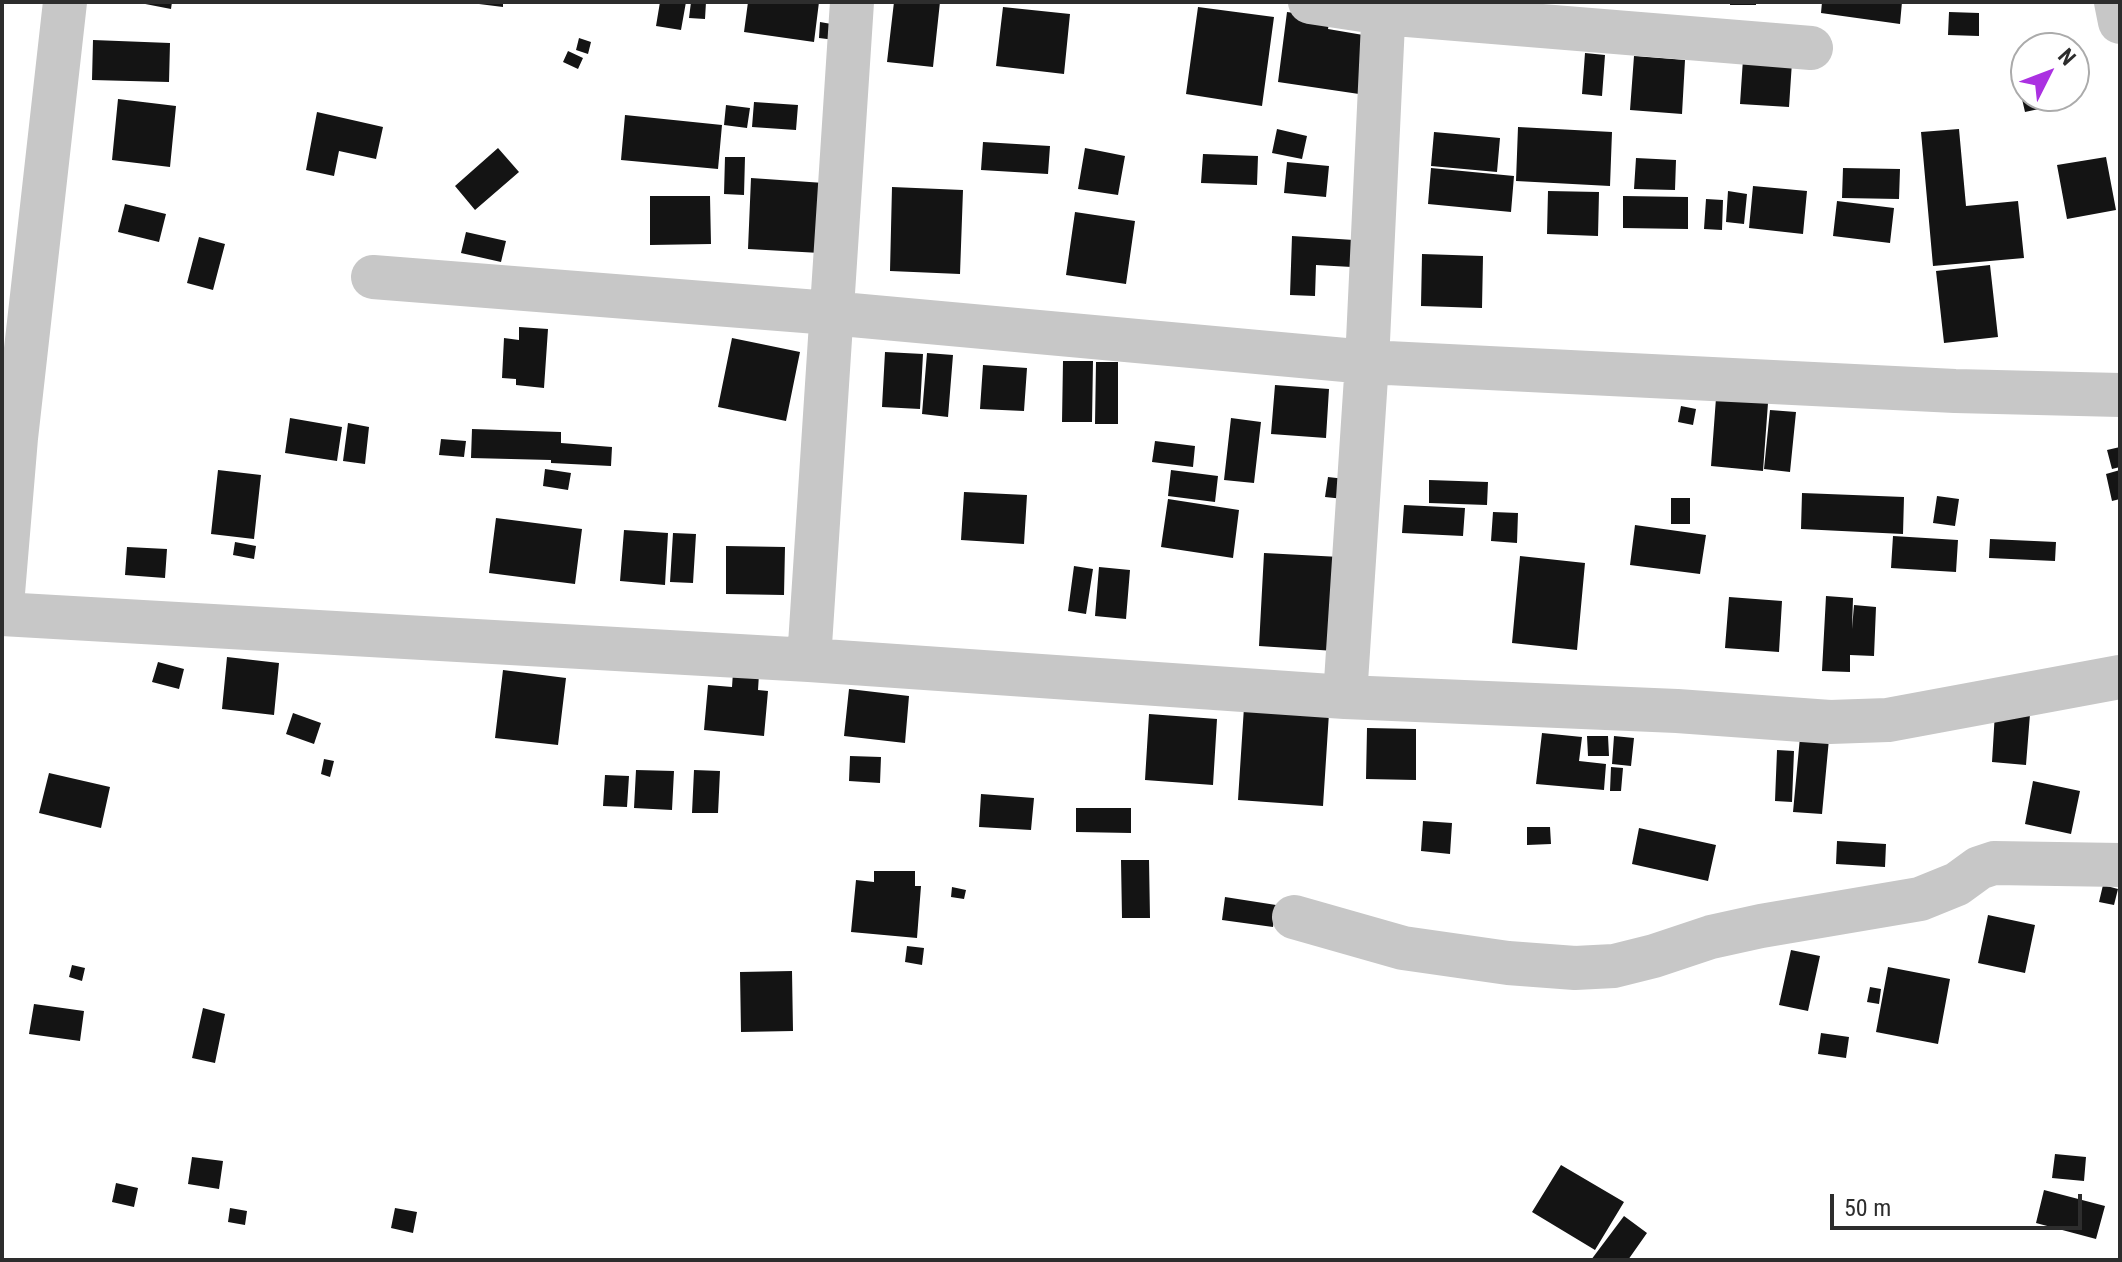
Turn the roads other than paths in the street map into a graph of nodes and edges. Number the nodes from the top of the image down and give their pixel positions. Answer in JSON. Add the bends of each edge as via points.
{"nodes":[{"id":1,"x":65,"y":2,"type":"edge"},
{"id":2,"x":852,"y":2,"type":"edge"},
{"id":3,"x":1310,"y":2,"type":"edge"},
{"id":4,"x":2116,"y":2,"type":"edge"},
{"id":5,"x":1384,"y":7,"type":"edge"},
{"id":6,"x":2120,"y":22,"type":"edge"},
{"id":7,"x":1811,"y":48,"type":"dead end"},
{"id":8,"x":373,"y":277,"type":"dead end"},
{"id":9,"x":830,"y":313,"type":"junction"},
{"id":10,"x":1367,"y":362,"type":"junction"},
{"id":11,"x":2120,"y":395,"type":"edge"},
{"id":12,"x":2,"y":605,"type":"edge"},
{"id":13,"x":2,"y":614,"type":"edge"},
{"id":14,"x":809,"y":660,"type":"junction"},
{"id":15,"x":2120,"y":677,"type":"edge"},
{"id":16,"x":1345,"y":697,"type":"junction"},
{"id":17,"x":2120,"y":865,"type":"edge"},
{"id":18,"x":1294,"y":917,"type":"dead end"}],
"edges":[{"from":1,"to":12,"type":"street"},
{"from":2,"to":9,"type":"street"},
{"from":3,"to":5,"type":"street"},
{"from":4,"to":6,"type":"street"},
{"from":5,"to":7,"type":"street"},
{"from":5,"to":10,"type":"street"},
{"from":8,"to":9,"type":"street"},
{"from":9,"to":10,"type":"street"},
{"from":9,"to":14,"type":"street"},
{"from":10,"to":11,"type":"street"},
{"from":10,"to":16,"type":"street"},
{"from":13,"to":14,"type":"street"},
{"from":14,"to":16,"type":"street"},
{"from":15,"to":16,"type":"street","via":[[1888,720],[1830,722]]},
{"from":17,"to":18,"type":"street","via":[[1994,863],[1920,899],[1761,926],[1614,966],[1508,963],[1403,948]]}]}
